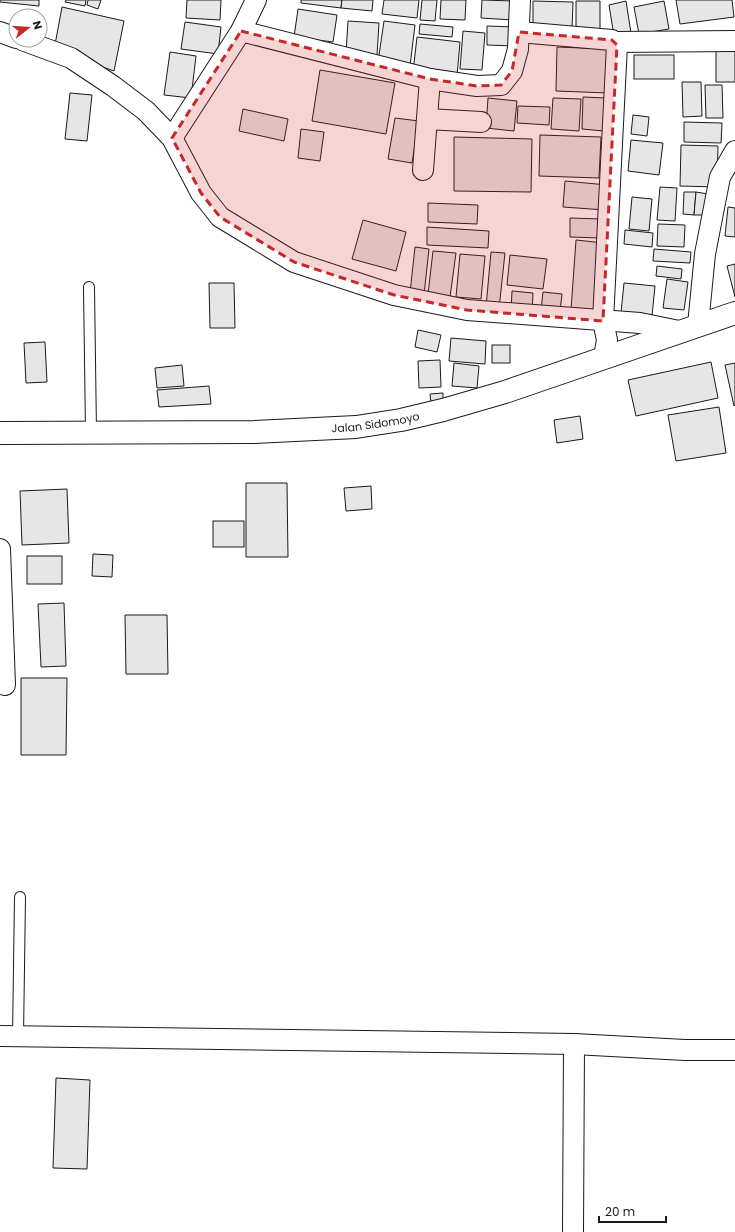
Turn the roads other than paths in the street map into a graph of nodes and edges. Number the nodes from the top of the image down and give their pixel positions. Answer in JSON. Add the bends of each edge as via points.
{"nodes":[{"id":1,"x":256,"y":0,"type":"edge"},
{"id":2,"x":520,"y":0,"type":"edge"},
{"id":3,"x":241,"y":31,"type":"junction"},
{"id":4,"x":519,"y":32,"type":"junction"},
{"id":5,"x":735,"y":41,"type":"edge"},
{"id":6,"x":616,"y":42,"type":"junction"},
{"id":7,"x":44,"y":48,"type":"edge"},
{"id":8,"x":430,"y":79,"type":"junction"},
{"id":9,"x":427,"y":119,"type":"junction"},
{"id":10,"x":481,"y":122,"type":"dead end"},
{"id":11,"x":172,"y":138,"type":"junction"},
{"id":12,"x":733,"y":159,"type":"edge"},
{"id":13,"x":423,"y":170,"type":"dead end"},
{"id":14,"x":89,"y":287,"type":"dead end"},
{"id":15,"x":735,"y":313,"type":"edge"},
{"id":16,"x":603,"y":321,"type":"junction"},
{"id":17,"x":688,"y":328,"type":"junction"},
{"id":18,"x":604,"y":357,"type":"junction"},
{"id":19,"x":0,"y":433,"type":"edge"},
{"id":20,"x":91,"y":433,"type":"junction"},
{"id":21,"x":0,"y":549,"type":"edge"},
{"id":22,"x":5,"y":685,"type":"dead end"},
{"id":23,"x":20,"y":897,"type":"dead end"},
{"id":24,"x":9,"y":1037,"type":"edge"},
{"id":25,"x":574,"y":1044,"type":"junction"},
{"id":26,"x":735,"y":1050,"type":"edge"},
{"id":27,"x":573,"y":1232,"type":"edge"}],
"edges":[{"from":1,"to":3,"type":"street"},
{"from":2,"to":4,"type":"street"},
{"from":3,"to":8,"type":"street"},
{"from":3,"to":11,"type":"street"},
{"from":4,"to":6,"type":"street"},
{"from":4,"to":8,"type":"street","via":[[518,49],[512,71],[501,85],[477,86]]},
{"from":5,"to":6,"type":"street"},
{"from":6,"to":16,"type":"street"},
{"from":7,"to":11,"type":"street","via":[[72,58],[113,86],[146,111]]},
{"from":8,"to":9,"type":"street"},
{"from":9,"to":10,"type":"street"},
{"from":9,"to":13,"type":"street"},
{"from":11,"to":16,"type":"street","via":[[201,193],[220,217],[294,262],[394,295],[467,310]]},
{"from":12,"to":17,"type":"street","via":[[720,177],[706,254]]},
{"from":14,"to":20,"type":"lane"},
{"from":15,"to":17,"type":"main road","name":"Jalan Sidomoyo"},
{"from":16,"to":17,"type":"street"},
{"from":16,"to":18,"type":"street","via":[[607,340]]},
{"from":17,"to":18,"type":"main road","name":"Jalan Sidomoyo"},
{"from":18,"to":20,"type":"main road","name":"Jalan Sidomoyo","via":[[505,392],[443,410],[356,427],[254,432]]},
{"from":19,"to":20,"type":"main road","name":"Jalan Sidomoyo"},
{"from":21,"to":22,"type":"street"},
{"from":23,"to":24,"type":"lane"},
{"from":24,"to":25,"type":"street"},
{"from":25,"to":26,"type":"street"},
{"from":25,"to":27,"type":"street"}]}
